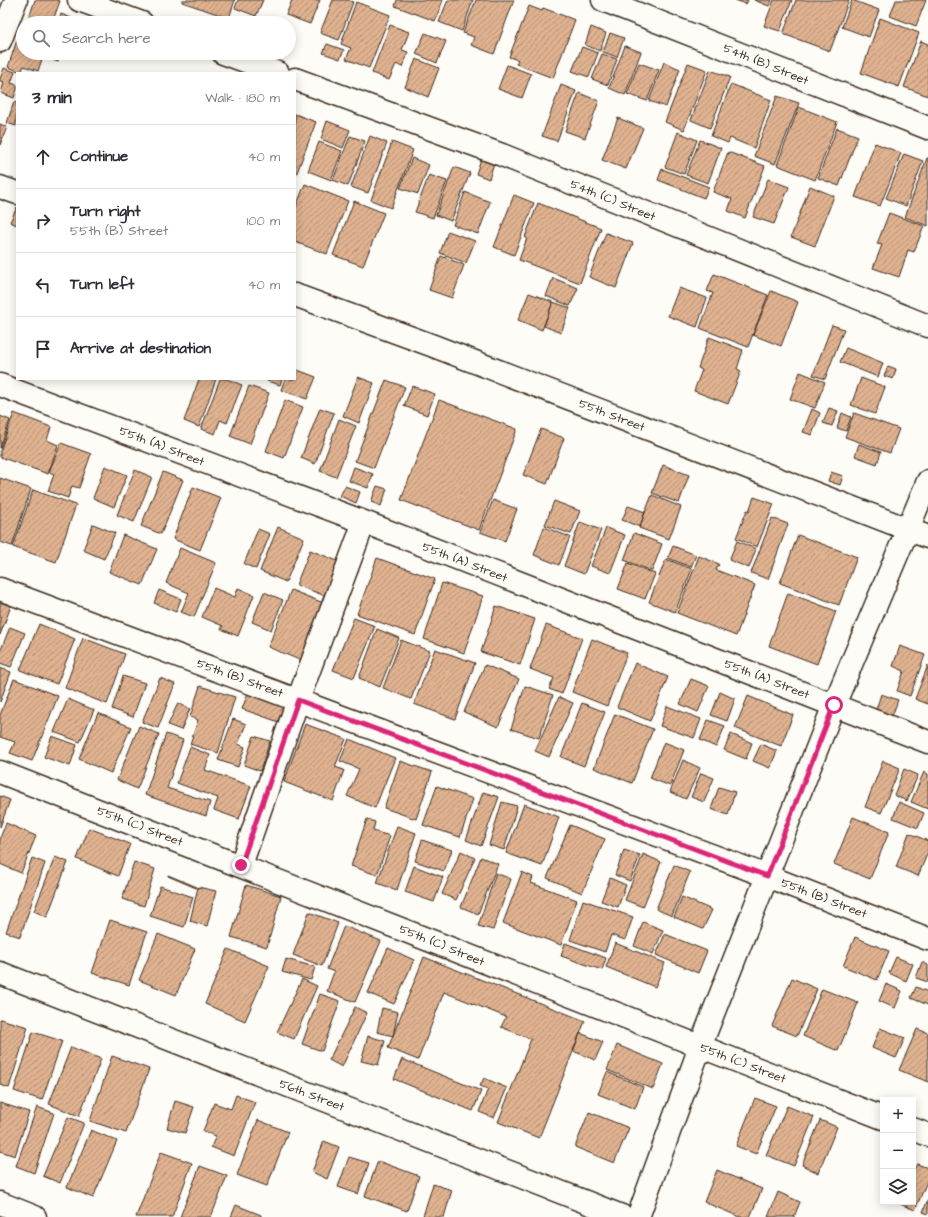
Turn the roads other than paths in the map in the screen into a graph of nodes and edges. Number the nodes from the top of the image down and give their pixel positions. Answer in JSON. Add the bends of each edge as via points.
{"nodes":[{"id":1,"x":16,"y":0,"type":"edge"},
{"id":2,"x":79,"y":0,"type":"edge"},
{"id":3,"x":603,"y":0,"type":"edge"},
{"id":4,"x":123,"y":16,"type":"edge"},
{"id":5,"x":0,"y":41,"type":"edge"},
{"id":6,"x":243,"y":60,"type":"edge"},
{"id":7,"x":275,"y":72,"type":"edge"},
{"id":8,"x":296,"y":79,"type":"edge"},
{"id":9,"x":928,"y":128,"type":"edge"},
{"id":10,"x":0,"y":187,"type":"edge"},
{"id":11,"x":16,"y":193,"type":"edge"},
{"id":12,"x":296,"y":295,"type":"edge"},
{"id":13,"x":928,"y":326,"type":"edge"},
{"id":14,"x":0,"y":385,"type":"edge"},
{"id":15,"x":928,"y":481,"type":"edge"},
{"id":16,"x":364,"y":522,"type":"junction"},
{"id":17,"x":908,"y":529,"type":"junction"},
{"id":18,"x":928,"y":537,"type":"edge"},
{"id":19,"x":0,"y":589,"type":"edge"},
{"id":20,"x":298,"y":700,"type":"junction"},
{"id":21,"x":834,"y":705,"type":"junction"},
{"id":22,"x":928,"y":742,"type":"edge"},
{"id":23,"x":0,"y":772,"type":"edge"},
{"id":24,"x":241,"y":865,"type":"junction"},
{"id":25,"x":767,"y":876,"type":"junction"},
{"id":26,"x":928,"y":939,"type":"edge"},
{"id":27,"x":0,"y":973,"type":"edge"},
{"id":28,"x":700,"y":1047,"type":"junction"},
{"id":29,"x":880,"y":1117,"type":"edge"},
{"id":30,"x":916,"y":1130,"type":"edge"},
{"id":31,"x":928,"y":1135,"type":"edge"},
{"id":32,"x":0,"y":1203,"type":"edge"},
{"id":33,"x":35,"y":1217,"type":"edge"},
{"id":34,"x":624,"y":1217,"type":"edge"},
{"id":35,"x":638,"y":1217,"type":"edge"}],
"edges":[{"from":1,"to":5,"type":"street"},
{"from":2,"to":4,"type":"street"},
{"from":3,"to":9,"type":"street","name":"54th (B) Street"},
{"from":6,"to":7,"type":"street"},
{"from":8,"to":13,"type":"street","name":"54th (C) Street","via":[[502,155]]},
{"from":10,"to":11,"type":"street"},
{"from":12,"to":17,"type":"street","name":"55th Street"},
{"from":14,"to":16,"type":"street","name":"55th (A) Street"},
{"from":15,"to":17,"type":"street"},
{"from":16,"to":20,"type":"street"},
{"from":16,"to":21,"type":"street","name":"55th (A) Street"},
{"from":17,"to":18,"type":"street","name":"55th Street"},
{"from":17,"to":21,"type":"street"},
{"from":19,"to":20,"type":"street","name":"55th (B) Street"},
{"from":20,"to":24,"type":"street"},
{"from":20,"to":25,"type":"street","name":"55th (B) Street"},
{"from":21,"to":22,"type":"street","name":"55th (A) Street"},
{"from":21,"to":25,"type":"street"},
{"from":23,"to":24,"type":"street","name":"55th (C) Street"},
{"from":24,"to":28,"type":"street","name":"55th (C) Street"},
{"from":25,"to":26,"type":"street","name":"55th (B) Street"},
{"from":25,"to":28,"type":"street"},
{"from":27,"to":34,"type":"street","name":"56th Street"},
{"from":28,"to":29,"type":"street","name":"55th (C) Street"},
{"from":28,"to":35,"type":"street"},
{"from":30,"to":31,"type":"street"},
{"from":32,"to":33,"type":"street"}]}
